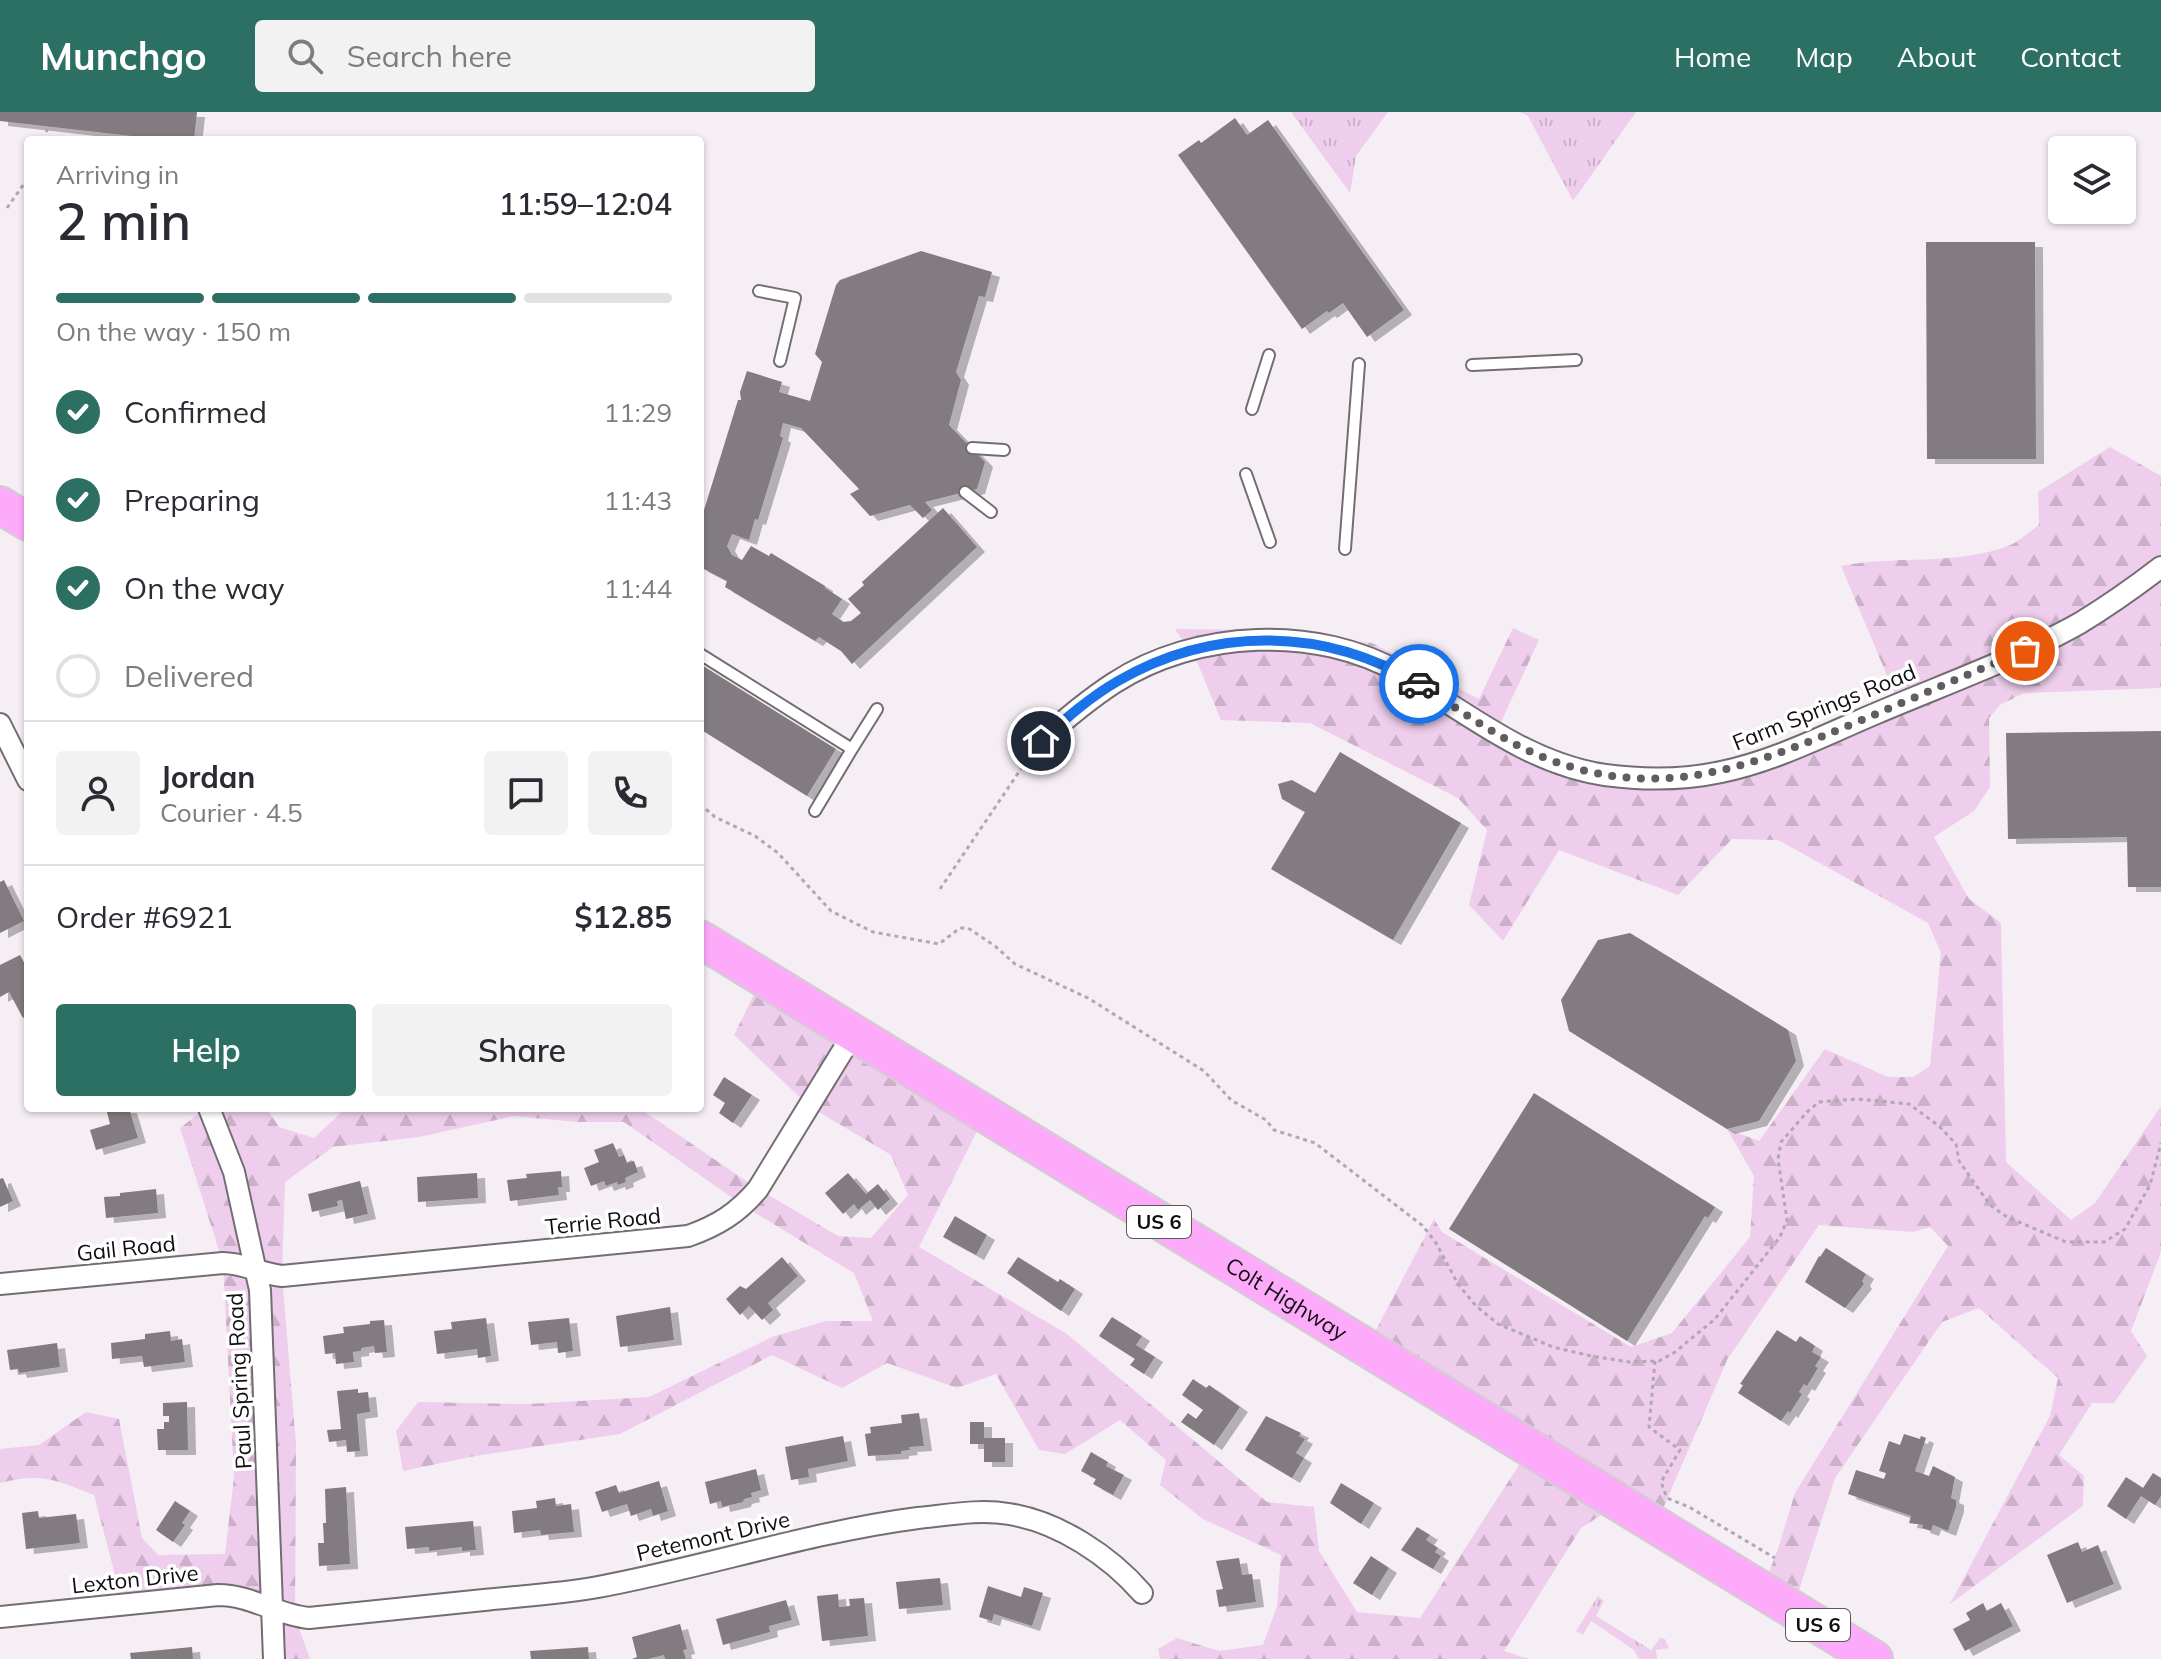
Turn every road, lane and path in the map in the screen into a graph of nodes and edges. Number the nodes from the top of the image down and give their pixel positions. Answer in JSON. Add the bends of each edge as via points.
{"nodes":[{"id":1,"x":47,"y":127,"type":"dead end"},
{"id":2,"x":46,"y":136,"type":"edge"},
{"id":3,"x":24,"y":184,"type":"edge"},
{"id":4,"x":7,"y":208,"type":"dead end"},
{"id":5,"x":759,"y":291,"type":"dead end"},
{"id":6,"x":1269,"y":355,"type":"dead end"},
{"id":7,"x":1576,"y":360,"type":"dead end"},
{"id":8,"x":780,"y":361,"type":"dead end"},
{"id":9,"x":1359,"y":364,"type":"dead end"},
{"id":10,"x":1472,"y":365,"type":"dead end"},
{"id":11,"x":1252,"y":409,"type":"dead end"},
{"id":12,"x":972,"y":448,"type":"dead end"},
{"id":13,"x":1004,"y":450,"type":"dead end"},
{"id":14,"x":1246,"y":474,"type":"dead end"},
{"id":15,"x":965,"y":492,"type":"dead end"},
{"id":16,"x":0,"y":505,"type":"edge"},
{"id":17,"x":991,"y":512,"type":"dead end"},
{"id":18,"x":24,"y":520,"type":"edge"},
{"id":19,"x":1270,"y":542,"type":"dead end"},
{"id":20,"x":1345,"y":549,"type":"dead end"},
{"id":21,"x":2161,"y":567,"type":"edge"},
{"id":22,"x":704,"y":656,"type":"edge"},
{"id":23,"x":877,"y":709,"type":"dead end"},
{"id":24,"x":0,"y":724,"type":"edge"},
{"id":25,"x":1041,"y":741,"type":"joint"},
{"id":26,"x":852,"y":749,"type":"junction"},
{"id":27,"x":24,"y":772,"type":"edge"},
{"id":28,"x":704,"y":807,"type":"edge"},
{"id":29,"x":815,"y":811,"type":"dead end"},
{"id":30,"x":940,"y":889,"type":"dead end"},
{"id":31,"x":704,"y":941,"type":"edge"},
{"id":32,"x":853,"y":1034,"type":"junction"},
{"id":33,"x":211,"y":1112,"type":"edge"},
{"id":34,"x":2161,"y":1143,"type":"edge"},
{"id":35,"x":257,"y":1269,"type":"junction"},
{"id":36,"x":0,"y":1284,"type":"edge"},
{"id":37,"x":1655,"y":1361,"type":"junction"},
{"id":38,"x":1775,"y":1558,"type":"dead end"},
{"id":39,"x":1142,"y":1593,"type":"dead end"},
{"id":40,"x":273,"y":1608,"type":"junction"},
{"id":41,"x":0,"y":1617,"type":"edge"},
{"id":42,"x":274,"y":1659,"type":"edge"},
{"id":43,"x":1874,"y":1659,"type":"edge"}],
"edges":[{"from":1,"to":2,"type":"path"},
{"from":3,"to":4,"type":"path"},
{"from":5,"to":8,"type":"lane","via":[[795,298]]},
{"from":6,"to":11,"type":"lane"},
{"from":7,"to":10,"type":"lane"},
{"from":9,"to":20,"type":"lane"},
{"from":12,"to":13,"type":"lane"},
{"from":14,"to":19,"type":"lane"},
{"from":15,"to":17,"type":"lane"},
{"from":16,"to":18,"type":"highway"},
{"from":21,"to":25,"type":"street","name":"Farm Springs Road","via":[[2107,606],[2025,651],[1781,754],[1690,777],[1631,778],[1575,768],[1523,748],[1367,657],[1283,640],[1201,647],[1143,667],[1081,706]]},
{"from":22,"to":26,"type":"lane"},
{"from":23,"to":26,"type":"lane"},
{"from":24,"to":27,"type":"street"},
{"from":25,"to":30,"type":"path"},
{"from":26,"to":29,"type":"lane"},
{"from":28,"to":37,"type":"path","via":[[778,853],[831,911],[873,932],[939,944],[968,928],[1015,964],[1088,998],[1204,1071],[1231,1100],[1274,1130],[1315,1143],[1423,1226],[1458,1284],[1498,1324],[1591,1356]]},
{"from":31,"to":32,"type":"highway","name":"Colt Highway","number":"US 6"},
{"from":32,"to":35,"type":"street","name":"Terrie Road","via":[[758,1189],[744,1206],[709,1229],[665,1240],[282,1276]]},
{"from":32,"to":43,"type":"highway","name":"Colt Highway","number":"US 6"},
{"from":33,"to":35,"type":"street","name":"Paul Spring Road","via":[[234,1172]]},
{"from":34,"to":37,"type":"path","via":[[2150,1185],[2125,1229],[2104,1242],[2066,1242],[1990,1205],[1959,1161],[1956,1144],[1909,1104],[1819,1102],[1781,1142],[1778,1159],[1787,1220],[1780,1237],[1715,1319],[1675,1352]]},
{"from":35,"to":36,"type":"street","name":"Gail Road","via":[[223,1263]]},
{"from":35,"to":40,"type":"street","name":"Paul Spring Road"},
{"from":37,"to":38,"type":"path","via":[[1649,1427],[1680,1450],[1661,1482],[1667,1498]]},
{"from":39,"to":40,"type":"street","name":"Petemont Drive","via":[[1107,1558],[1065,1534],[1038,1521],[979,1512],[846,1530],[560,1592],[309,1618]]},
{"from":40,"to":41,"type":"street","name":"Lexton Drive","via":[[218,1595]]},
{"from":40,"to":42,"type":"street","name":"Paul Spring Road"}]}
